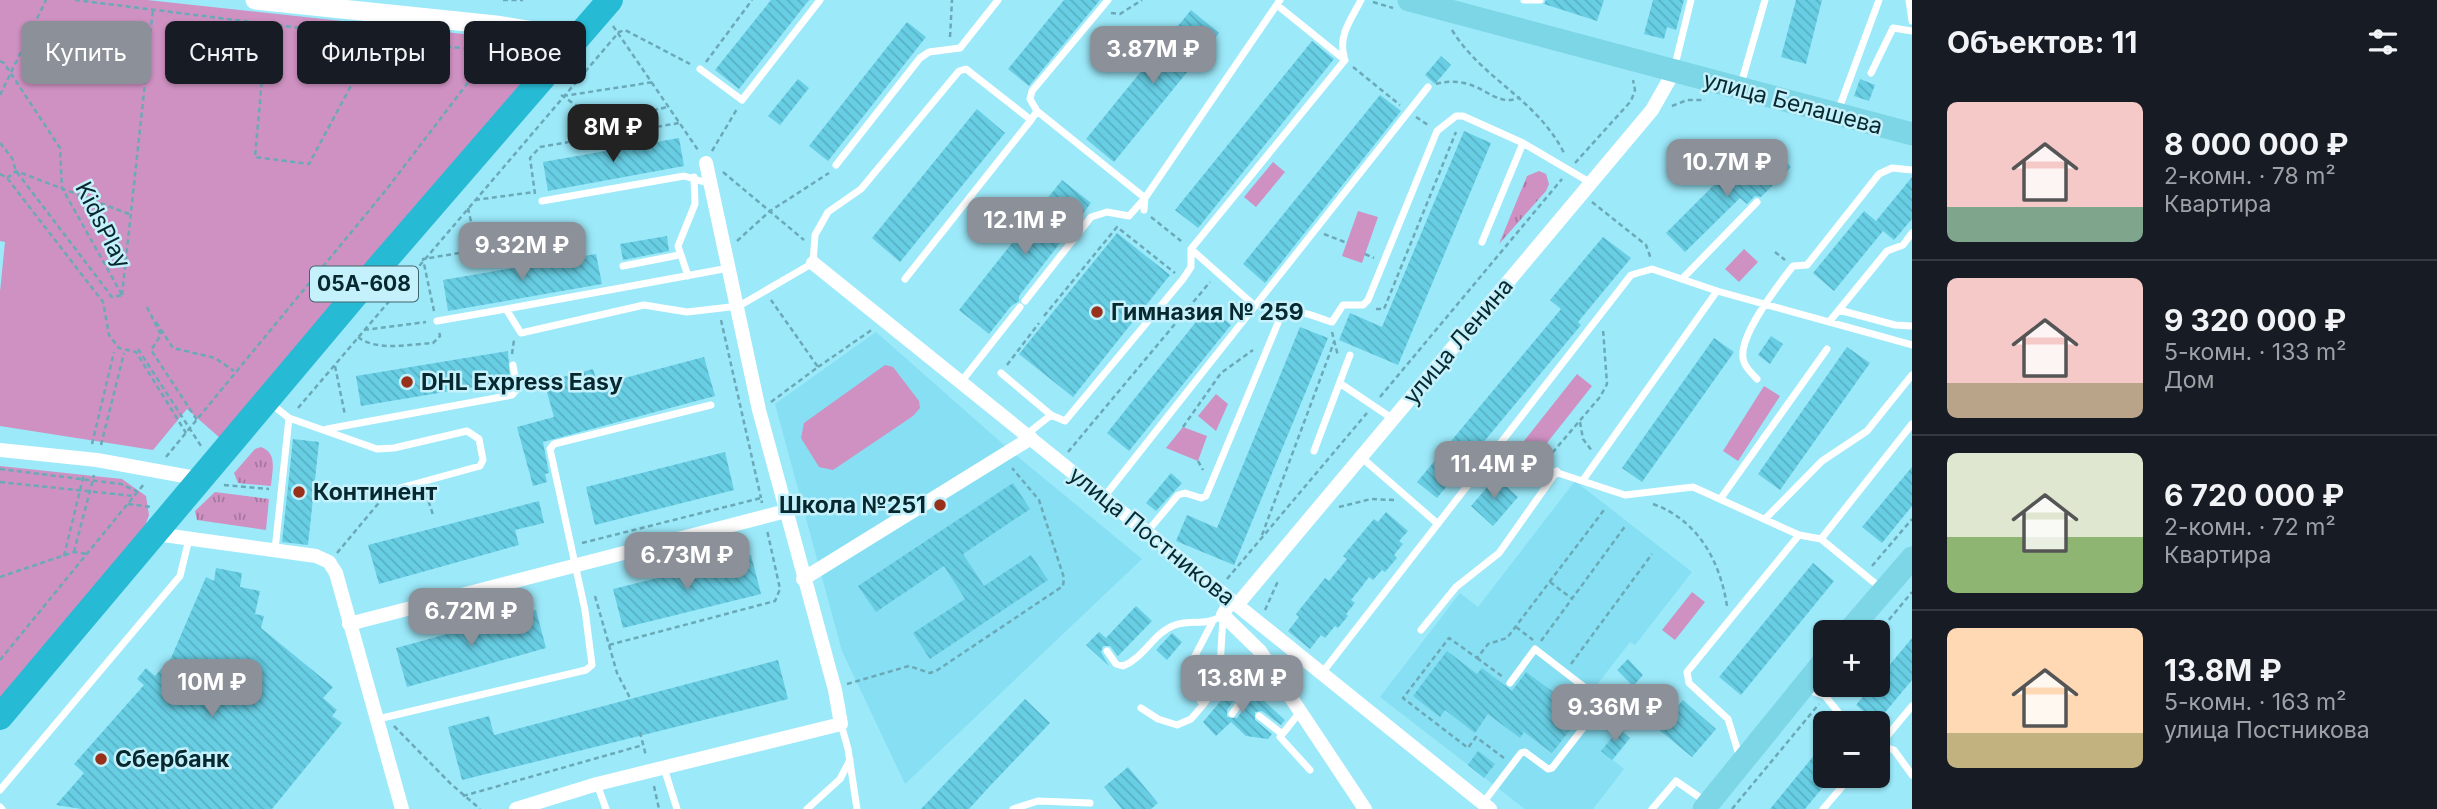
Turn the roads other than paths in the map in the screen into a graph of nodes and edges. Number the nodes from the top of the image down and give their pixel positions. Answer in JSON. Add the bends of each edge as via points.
{"nodes":[{"id":1,"x":255,"y":0,"type":"edge"},
{"id":2,"x":610,"y":0,"type":"edge"},
{"id":3,"x":820,"y":0,"type":"edge"},
{"id":4,"x":998,"y":0,"type":"edge"},
{"id":5,"x":1108,"y":0,"type":"edge"},
{"id":6,"x":1363,"y":0,"type":"edge"},
{"id":7,"x":1524,"y":0,"type":"edge"},
{"id":8,"x":1540,"y":0,"type":"edge"},
{"id":9,"x":1691,"y":0,"type":"edge"},
{"id":10,"x":1765,"y":0,"type":"edge"},
{"id":11,"x":1879,"y":0,"type":"edge"},
{"id":12,"x":1909,"y":0,"type":"edge"},
{"id":13,"x":1278,"y":3,"type":"edge"},
{"id":14,"x":1404,"y":5,"type":"edge"},
{"id":15,"x":1912,"y":21,"type":"edge"},
{"id":16,"x":464,"y":22,"type":"edge"},
{"id":17,"x":586,"y":28,"type":"edge"},
{"id":18,"x":1912,"y":31,"type":"edge"},
{"id":19,"x":1345,"y":58,"type":"junction"},
{"id":20,"x":700,"y":69,"type":"road end"},
{"id":21,"x":1673,"y":73,"type":"junction"},
{"id":22,"x":1871,"y":73,"type":"dead end"},
{"id":23,"x":539,"y":84,"type":"edge"},
{"id":24,"x":1428,"y":87,"type":"road end"},
{"id":25,"x":1739,"y":88,"type":"junction"},
{"id":26,"x":1037,"y":111,"type":"junction"},
{"id":27,"x":1837,"y":115,"type":"junction"},
{"id":28,"x":1031,"y":120,"type":"junction"},
{"id":29,"x":1912,"y":134,"type":"edge"},
{"id":30,"x":1522,"y":143,"type":"junction"},
{"id":31,"x":706,"y":163,"type":"road end"},
{"id":32,"x":836,"y":165,"type":"road end"},
{"id":33,"x":1912,"y":170,"type":"edge"},
{"id":34,"x":694,"y":177,"type":"junction"},
{"id":35,"x":1591,"y":183,"type":"junction"},
{"id":36,"x":711,"y":184,"type":"junction"},
{"id":37,"x":1145,"y":198,"type":"junction"},
{"id":38,"x":542,"y":201,"type":"road end"},
{"id":39,"x":1757,"y":202,"type":"dead end"},
{"id":40,"x":1144,"y":210,"type":"road end"},
{"id":41,"x":1912,"y":233,"type":"edge"},
{"id":42,"x":1482,"y":242,"type":"dead end"},
{"id":43,"x":1191,"y":249,"type":"junction"},
{"id":44,"x":679,"y":255,"type":"junction"},
{"id":45,"x":813,"y":263,"type":"junction"},
{"id":46,"x":623,"y":266,"type":"dead end"},
{"id":47,"x":730,"y":268,"type":"junction"},
{"id":48,"x":688,"y":276,"type":"junction"},
{"id":49,"x":1683,"y":278,"type":"junction"},
{"id":50,"x":905,"y":279,"type":"dead end"},
{"id":51,"x":1717,"y":291,"type":"junction"},
{"id":52,"x":1765,"y":302,"type":"junction"},
{"id":53,"x":738,"y":306,"type":"junction"},
{"id":54,"x":1255,"y":306,"type":"junction"},
{"id":55,"x":506,"y":309,"type":"junction"},
{"id":56,"x":1839,"y":310,"type":"junction"},
{"id":57,"x":437,"y":321,"type":"road end"},
{"id":58,"x":1829,"y":322,"type":"junction"},
{"id":59,"x":1912,"y":326,"type":"edge"},
{"id":60,"x":1912,"y":345,"type":"edge"},
{"id":61,"x":1826,"y":349,"type":"dead end"},
{"id":62,"x":1350,"y":355,"type":"dead end"},
{"id":63,"x":513,"y":365,"type":"road end"},
{"id":64,"x":1000,"y":373,"type":"road end"},
{"id":65,"x":1912,"y":375,"type":"edge"},
{"id":66,"x":1757,"y":379,"type":"dead end"},
{"id":67,"x":1342,"y":380,"type":"junction"},
{"id":68,"x":961,"y":382,"type":"junction"},
{"id":69,"x":267,"y":401,"type":"junction"},
{"id":70,"x":711,"y":405,"type":"dead end"},
{"id":71,"x":1051,"y":415,"type":"junction"},
{"id":72,"x":289,"y":418,"type":"junction"},
{"id":73,"x":1393,"y":419,"type":"junction"},
{"id":74,"x":1912,"y":424,"type":"edge"},
{"id":75,"x":326,"y":429,"type":"junction"},
{"id":76,"x":1029,"y":436,"type":"junction"},
{"id":77,"x":0,"y":450,"type":"edge"},
{"id":78,"x":1314,"y":451,"type":"dead end"},
{"id":79,"x":1494,"y":452,"type":"junction"},
{"id":80,"x":1361,"y":457,"type":"junction"},
{"id":81,"x":1556,"y":471,"type":"junction"},
{"id":82,"x":1583,"y":480,"type":"junction"},
{"id":83,"x":211,"y":482,"type":"junction"},
{"id":84,"x":389,"y":491,"type":"road end"},
{"id":85,"x":1104,"y":497,"type":"junction"},
{"id":86,"x":1721,"y":498,"type":"junction"},
{"id":87,"x":786,"y":510,"type":"junction"},
{"id":88,"x":1765,"y":519,"type":"junction"},
{"id":89,"x":1438,"y":524,"type":"junction"},
{"id":90,"x":1147,"y":532,"type":"junction"},
{"id":91,"x":156,"y":534,"type":"junction"},
{"id":92,"x":1799,"y":535,"type":"junction"},
{"id":93,"x":189,"y":538,"type":"junction"},
{"id":94,"x":1821,"y":539,"type":"junction"},
{"id":95,"x":275,"y":550,"type":"junction"},
{"id":96,"x":1912,"y":558,"type":"edge"},
{"id":97,"x":580,"y":564,"type":"junction"},
{"id":98,"x":803,"y":579,"type":"junction"},
{"id":99,"x":1883,"y":590,"type":"junction"},
{"id":100,"x":1234,"y":602,"type":"junction"},
{"id":101,"x":1218,"y":619,"type":"junction"},
{"id":102,"x":1858,"y":620,"type":"edge"},
{"id":103,"x":349,"y":624,"type":"junction"},
{"id":104,"x":1421,"y":630,"type":"dead end"},
{"id":105,"x":1107,"y":651,"type":"dead end"},
{"id":106,"x":1261,"y":652,"type":"junction"},
{"id":107,"x":1322,"y":673,"type":"junction"},
{"id":108,"x":1813,"y":674,"type":"edge"},
{"id":109,"x":1510,"y":683,"type":"road end"},
{"id":110,"x":1802,"y":687,"type":"junction"},
{"id":111,"x":1203,"y":705,"type":"junction"},
{"id":112,"x":1912,"y":706,"type":"edge"},
{"id":113,"x":1141,"y":708,"type":"dead end"},
{"id":114,"x":1301,"y":711,"type":"junction"},
{"id":115,"x":1837,"y":711,"type":"edge"},
{"id":116,"x":1232,"y":714,"type":"dead end"},
{"id":117,"x":1259,"y":716,"type":"dead end"},
{"id":118,"x":0,"y":717,"type":"edge"},
{"id":119,"x":378,"y":719,"type":"junction"},
{"id":120,"x":841,"y":724,"type":"junction"},
{"id":121,"x":1890,"y":731,"type":"edge"},
{"id":122,"x":1281,"y":733,"type":"junction"},
{"id":123,"x":1890,"y":749,"type":"edge"},
{"id":124,"x":850,"y":760,"type":"junction"},
{"id":125,"x":1742,"y":765,"type":"junction"},
{"id":126,"x":664,"y":768,"type":"junction"},
{"id":127,"x":1310,"y":769,"type":"dead end"},
{"id":128,"x":1912,"y":775,"type":"edge"},
{"id":129,"x":597,"y":784,"type":"junction"},
{"id":130,"x":1841,"y":788,"type":"edge"},
{"id":131,"x":0,"y":790,"type":"edge"},
{"id":132,"x":1831,"y":799,"type":"junction"},
{"id":133,"x":1090,"y":803,"type":"dead end"},
{"id":134,"x":1487,"y":806,"type":"edge"},
{"id":135,"x":1706,"y":806,"type":"edge"},
{"id":136,"x":402,"y":809,"type":"edge"},
{"id":137,"x":516,"y":809,"type":"edge"},
{"id":138,"x":606,"y":809,"type":"edge"},
{"id":139,"x":677,"y":809,"type":"edge"},
{"id":140,"x":807,"y":809,"type":"edge"},
{"id":141,"x":857,"y":809,"type":"edge"},
{"id":142,"x":1013,"y":809,"type":"edge"},
{"id":143,"x":1365,"y":809,"type":"edge"},
{"id":144,"x":1652,"y":809,"type":"edge"},
{"id":145,"x":1823,"y":809,"type":"edge"},
{"id":146,"x":1837,"y":809,"type":"edge"}],
"edges":[{"from":1,"to":16,"type":"street"},
{"from":2,"to":17,"type":"highway","number":"05А-608"},
{"from":3,"to":20,"type":"lane","via":[[742,100]]},
{"from":4,"to":32,"type":"lane","via":[[965,44],[950,51],[929,51],[920,58]]},
{"from":5,"to":26,"type":"lane","via":[[1032,91],[1030,99]]},
{"from":6,"to":19,"type":"lane","via":[[1344,33],[1341,47]]},
{"from":7,"to":8,"type":"lane"},
{"from":9,"to":21,"type":"lane"},
{"from":10,"to":25,"type":"lane"},
{"from":11,"to":27,"type":"lane"},
{"from":12,"to":15,"type":"lane"},
{"from":13,"to":19,"type":"lane"},
{"from":13,"to":37,"type":"lane"},
{"from":14,"to":21,"type":"main road"},
{"from":18,"to":22,"type":"lane","via":[[1893,28]]},
{"from":19,"to":43,"type":"lane"},
{"from":21,"to":25,"type":"main road","name":"улица Белашева"},
{"from":21,"to":35,"type":"street","name":"улица Ленина","via":[[1652,110]]},
{"from":23,"to":69,"type":"highway","number":"05А-608"},
{"from":24,"to":54,"type":"lane"},
{"from":25,"to":27,"type":"main road","name":"улица Белашева"},
{"from":26,"to":28,"type":"lane"},
{"from":26,"to":37,"type":"lane"},
{"from":27,"to":29,"type":"main road","name":"улица Белашева"},
{"from":28,"to":45,"type":"lane","via":[[971,72],[959,71],[861,189],[828,212],[815,234]]},
{"from":28,"to":50,"type":"lane"},
{"from":30,"to":35,"type":"lane"},
{"from":30,"to":42,"type":"lane"},
{"from":30,"to":90,"type":"lane","via":[[1463,116],[1437,131],[1368,300],[1363,305],[1343,306],[1329,322],[1294,311],[1280,318],[1206,496],[1178,495]]},
{"from":31,"to":36,"type":"street"},
{"from":33,"to":52,"type":"lane","via":[[1892,168],[1879,174],[1807,265],[1793,266]]},
{"from":34,"to":36,"type":"lane"},
{"from":34,"to":38,"type":"lane"},
{"from":34,"to":44,"type":"lane","via":[[695,204],[680,238]]},
{"from":35,"to":73,"type":"street","name":"улица Ленина"},
{"from":36,"to":47,"type":"street"},
{"from":37,"to":40,"type":"lane"},
{"from":37,"to":68,"type":"lane","via":[[1129,216],[1107,212],[1091,216]]},
{"from":39,"to":49,"type":"lane"},
{"from":41,"to":56,"type":"lane","via":[[1903,245],[1886,251]]},
{"from":43,"to":54,"type":"lane"},
{"from":43,"to":71,"type":"lane","via":[[1191,267],[1183,279],[1068,419]]},
{"from":44,"to":46,"type":"lane"},
{"from":44,"to":48,"type":"lane"},
{"from":45,"to":53,"type":"lane"},
{"from":45,"to":68,"type":"street","name":"улица Постникова"},
{"from":47,"to":48,"type":"lane"},
{"from":47,"to":53,"type":"street"},
{"from":48,"to":55,"type":"lane"},
{"from":49,"to":51,"type":"lane"},
{"from":49,"to":79,"type":"lane","via":[[1652,269],[1631,275]]},
{"from":51,"to":52,"type":"lane"},
{"from":51,"to":82,"type":"lane"},
{"from":52,"to":58,"type":"lane"},
{"from":52,"to":66,"type":"lane","via":[[1743,350],[1743,360]]},
{"from":53,"to":55,"type":"lane","via":[[675,312],[644,305],[521,333]]},
{"from":53,"to":87,"type":"street"},
{"from":54,"to":85,"type":"lane"},
{"from":55,"to":57,"type":"lane"},
{"from":56,"to":58,"type":"lane"},
{"from":56,"to":59,"type":"lane"},
{"from":58,"to":60,"type":"lane"},
{"from":61,"to":86,"type":"lane"},
{"from":62,"to":67,"type":"lane"},
{"from":63,"to":75,"type":"lane","via":[[517,389],[512,395]]},
{"from":64,"to":71,"type":"lane"},
{"from":65,"to":88,"type":"lane","via":[[1867,431],[1822,461]]},
{"from":67,"to":73,"type":"lane"},
{"from":67,"to":78,"type":"lane"},
{"from":68,"to":76,"type":"street","name":"улица Постникова"},
{"from":69,"to":72,"type":"lane"},
{"from":69,"to":83,"type":"highway","number":"05А-608"},
{"from":70,"to":97,"type":"lane","via":[[554,444],[550,457],[571,546]]},
{"from":71,"to":76,"type":"lane"},
{"from":72,"to":75,"type":"lane"},
{"from":72,"to":95,"type":"lane"},
{"from":73,"to":80,"type":"street","name":"улица Ленина"},
{"from":74,"to":94,"type":"lane"},
{"from":75,"to":84,"type":"lane","via":[[377,449],[467,431],[479,439],[480,467]]},
{"from":76,"to":85,"type":"street","name":"улица Постникова"},
{"from":76,"to":98,"type":"street","via":[[1002,458]]},
{"from":77,"to":83,"type":"street","via":[[97,460]]},
{"from":79,"to":81,"type":"lane"},
{"from":79,"to":89,"type":"lane"},
{"from":80,"to":89,"type":"lane"},
{"from":80,"to":100,"type":"street","name":"улица Ленина"},
{"from":81,"to":82,"type":"lane"},
{"from":81,"to":104,"type":"lane","via":[[1499,553],[1444,599]]},
{"from":82,"to":86,"type":"lane","via":[[1626,495],[1693,487]]},
{"from":83,"to":91,"type":"highway","number":"05А-608"},
{"from":85,"to":90,"type":"street","name":"улица Постникова"},
{"from":86,"to":88,"type":"lane"},
{"from":87,"to":97,"type":"street"},
{"from":87,"to":98,"type":"street"},
{"from":88,"to":92,"type":"lane"},
{"from":89,"to":107,"type":"lane"},
{"from":90,"to":100,"type":"street","name":"улица Постникова"},
{"from":91,"to":93,"type":"street"},
{"from":91,"to":118,"type":"highway","number":"05А-608"},
{"from":92,"to":94,"type":"lane"},
{"from":92,"to":125,"type":"lane","via":[[1687,671],[1687,678],[1728,719]]},
{"from":93,"to":95,"type":"street"},
{"from":93,"to":131,"type":"lane","via":[[180,576]]},
{"from":94,"to":99,"type":"lane"},
{"from":95,"to":103,"type":"street","via":[[329,562]]},
{"from":96,"to":99,"type":"main road"},
{"from":97,"to":103,"type":"street"},
{"from":97,"to":119,"type":"lane","via":[[593,659],[586,670]]},
{"from":98,"to":120,"type":"street"},
{"from":99,"to":102,"type":"main road"},
{"from":100,"to":101,"type":"street","name":"улица Ленина"},
{"from":100,"to":107,"type":"street","name":"улица Постникова"},
{"from":101,"to":105,"type":"lane","via":[[1174,625],[1123,666]]},
{"from":101,"to":106,"type":"street"},
{"from":101,"to":111,"type":"lane","via":[[1219,683]]},
{"from":101,"to":111,"type":"lane","via":[[1187,671],[1186,679]]},
{"from":103,"to":119,"type":"street"},
{"from":106,"to":114,"type":"street"},
{"from":106,"to":116,"type":"lane","via":[[1261,675]]},
{"from":107,"to":134,"type":"street","name":"улица Постникова"},
{"from":108,"to":110,"type":"main road"},
{"from":109,"to":134,"type":"lane","via":[[1535,649],[1601,705],[1552,768],[1525,752],[1512,764]]},
{"from":110,"to":115,"type":"lane","via":[[1825,696]]},
{"from":110,"to":125,"type":"main road"},
{"from":111,"to":113,"type":"lane","via":[[1191,719],[1177,725]]},
{"from":112,"to":121,"type":"lane"},
{"from":114,"to":122,"type":"lane"},
{"from":114,"to":143,"type":"street"},
{"from":117,"to":122,"type":"lane"},
{"from":119,"to":136,"type":"street"},
{"from":120,"to":124,"type":"lane"},
{"from":120,"to":126,"type":"street"},
{"from":122,"to":127,"type":"lane"},
{"from":123,"to":128,"type":"lane"},
{"from":124,"to":140,"type":"lane","via":[[840,779]]},
{"from":124,"to":141,"type":"lane"},
{"from":125,"to":135,"type":"main road"},
{"from":126,"to":129,"type":"street"},
{"from":126,"to":139,"type":"lane"},
{"from":129,"to":137,"type":"street"},
{"from":129,"to":138,"type":"lane"},
{"from":130,"to":132,"type":"lane"},
{"from":132,"to":145,"type":"lane"},
{"from":132,"to":146,"type":"lane"},
{"from":133,"to":142,"type":"lane","via":[[1038,801]]},
{"from":135,"to":144,"type":"lane","via":[[1676,781]]}]}
